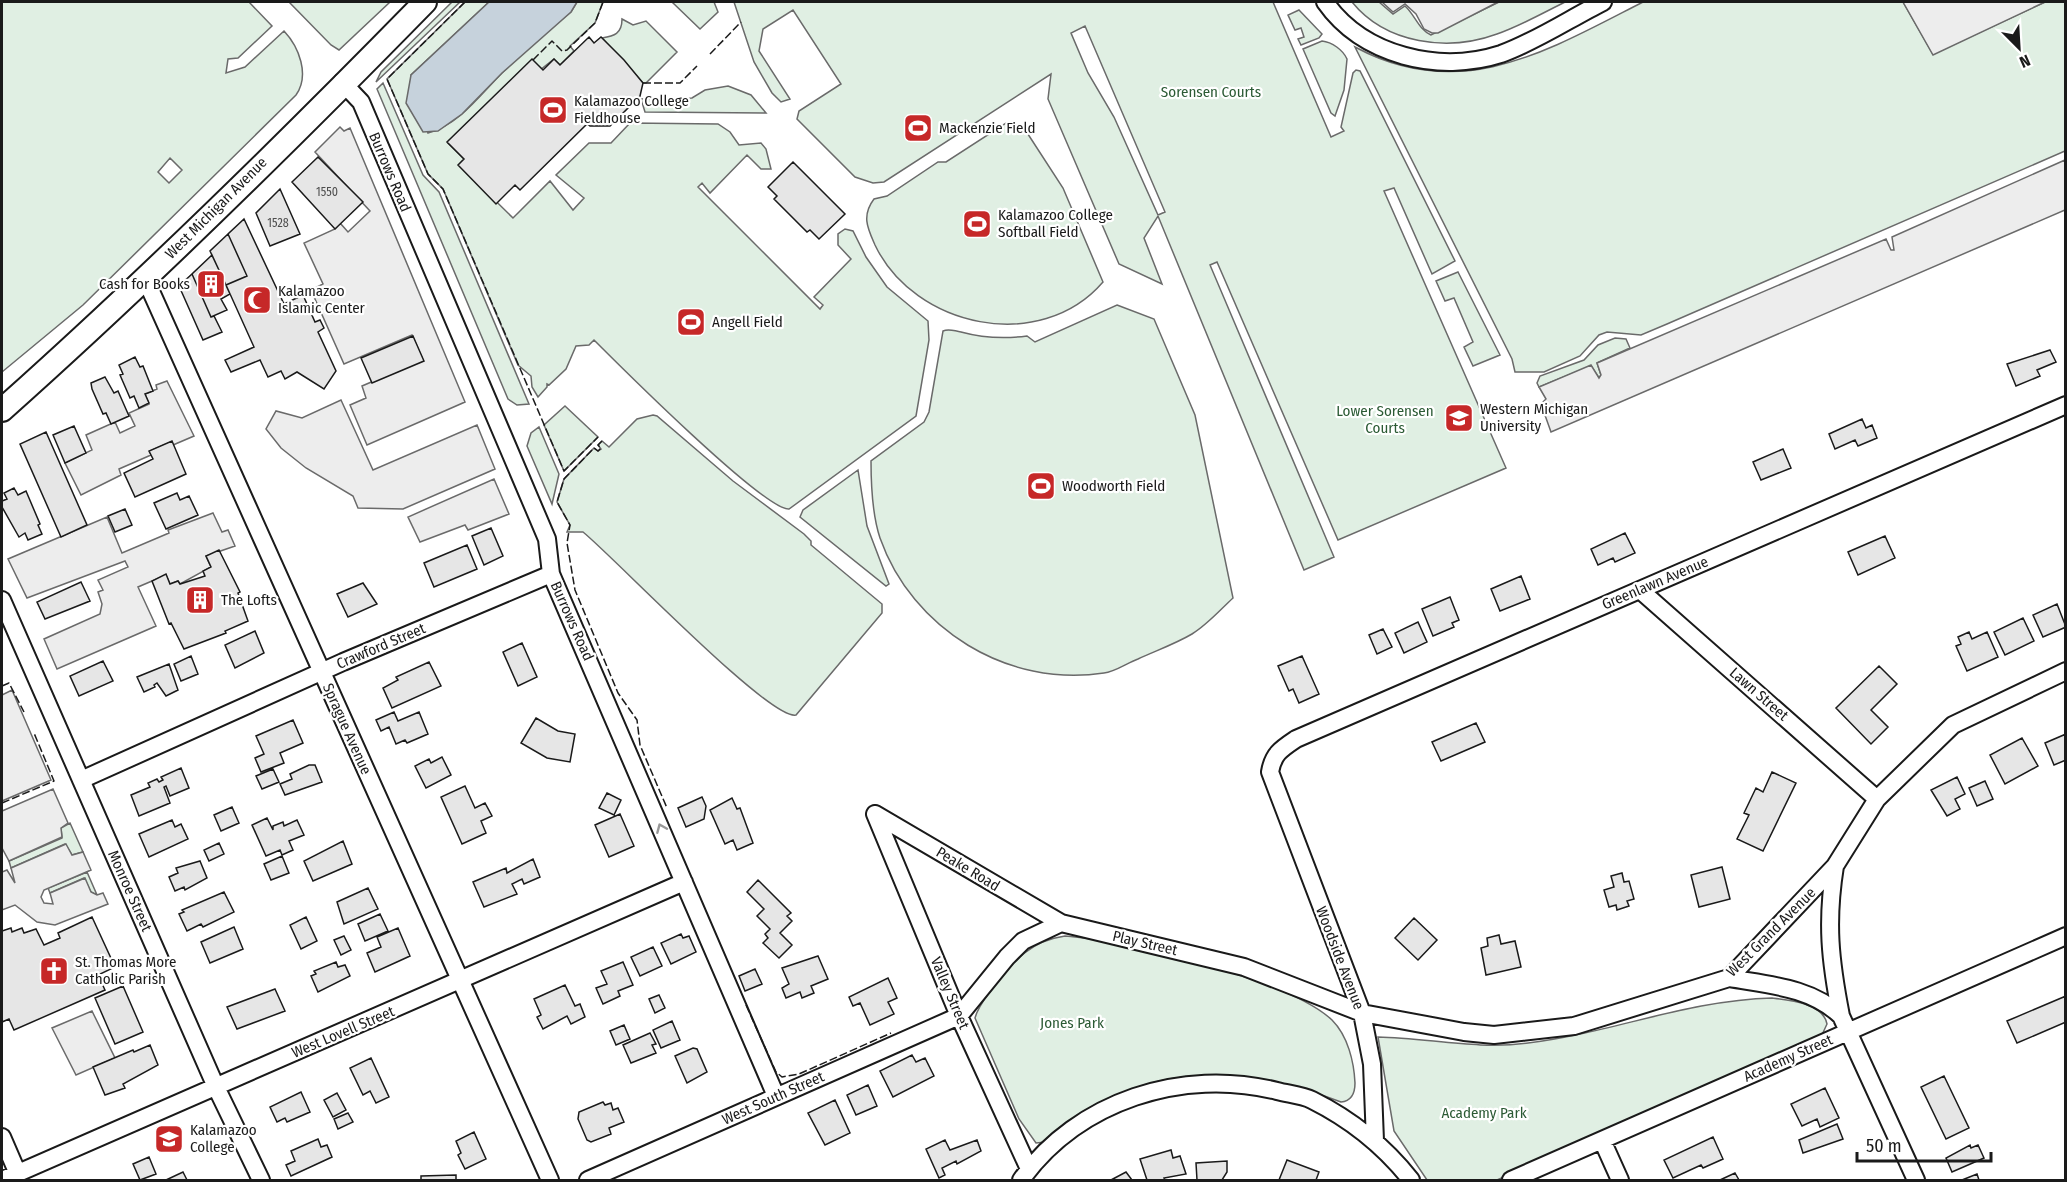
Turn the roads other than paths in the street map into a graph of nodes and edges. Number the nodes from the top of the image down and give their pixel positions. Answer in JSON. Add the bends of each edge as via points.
{"nodes":[{"id":1,"x":424,"y":2,"type":"edge"},
{"id":2,"x":1325,"y":2,"type":"edge"},
{"id":3,"x":1603,"y":2,"type":"edge"},
{"id":4,"x":342,"y":82,"type":"junction"},
{"id":5,"x":145,"y":278,"type":"junction"},
{"id":6,"x":2066,"y":405,"type":"edge"},
{"id":7,"x":2,"y":410,"type":"edge"},
{"id":8,"x":551,"y":574,"type":"junction"},
{"id":9,"x":1640,"y":590,"type":"junction"},
{"id":10,"x":2,"y":600,"type":"edge"},
{"id":11,"x":2066,"y":671,"type":"edge"},
{"id":12,"x":321,"y":672,"type":"junction"},
{"id":13,"x":81,"y":780,"type":"junction"},
{"id":14,"x":1273,"y":782,"type":"joint"},
{"id":15,"x":1877,"y":799,"type":"junction"},
{"id":16,"x":875,"y":814,"type":"joint"},
{"id":17,"x":1835,"y":866,"type":"junction"},
{"id":18,"x":684,"y":882,"type":"junction"},
{"id":19,"x":1061,"y":923,"type":"junction"},
{"id":20,"x":2066,"y":936,"type":"edge"},
{"id":21,"x":1729,"y":978,"type":"junction"},
{"id":22,"x":460,"y":981,"type":"junction"},
{"id":23,"x":1362,"y":1013,"type":"junction"},
{"id":24,"x":959,"y":1016,"type":"junction"},
{"id":25,"x":1841,"y":1016,"type":"junction"},
{"id":26,"x":1848,"y":1032,"type":"junction"},
{"id":27,"x":216,"y":1087,"type":"junction"},
{"id":28,"x":776,"y":1096,"type":"junction"},
{"id":29,"x":2,"y":1137,"type":"edge"},
{"id":30,"x":1602,"y":1140,"type":"junction"},
{"id":31,"x":1375,"y":1141,"type":"junction"},
{"id":32,"x":18,"y":1173,"type":"junction"},
{"id":33,"x":1025,"y":1175,"type":"edge"},
{"id":34,"x":2,"y":1180,"type":"edge"},
{"id":35,"x":261,"y":1180,"type":"edge"},
{"id":36,"x":550,"y":1180,"type":"edge"},
{"id":37,"x":588,"y":1180,"type":"edge"},
{"id":38,"x":1410,"y":1180,"type":"edge"},
{"id":39,"x":1511,"y":1180,"type":"edge"},
{"id":40,"x":1620,"y":1180,"type":"edge"},
{"id":41,"x":1916,"y":1180,"type":"edge"}],
"edges":[{"from":1,"to":4,"type":"street","name":"West Michigan Avenue"},
{"from":2,"to":3,"type":"street","via":[[1360,37],[1393,53],[1455,62],[1501,54]]},
{"from":4,"to":5,"type":"street","name":"West Michigan Avenue"},
{"from":4,"to":8,"type":"street","name":"Burrows Road","via":[[361,102],[547,540]]},
{"from":5,"to":7,"type":"street","name":"West Michigan Avenue"},
{"from":5,"to":12,"type":"street","name":"Sprague Avenue"},
{"from":6,"to":9,"type":"street","name":"Greenlawn Avenue"},
{"from":8,"to":12,"type":"street","name":"Crawford Street"},
{"from":18,"to":8,"type":"street","name":"Burrows Road","one_way":true},
{"from":9,"to":14,"type":"street","name":"Greenlawn Avenue","via":[[1296,739],[1278,751],[1272,761]]},
{"from":9,"to":15,"type":"street","name":"Lawn Street"},
{"from":10,"to":13,"type":"street","name":"Monroe Street"},
{"from":11,"to":15,"type":"street","name":"West Grand Avenue","via":[[1953,725]]},
{"from":12,"to":13,"type":"street","name":"Crawford Street"},
{"from":12,"to":22,"type":"street","name":"Sprague Avenue"},
{"from":13,"to":27,"type":"street","name":"Monroe Street"},
{"from":14,"to":23,"type":"street","name":"Woodside Avenue"},
{"from":15,"to":17,"type":"street","name":"West Grand Avenue"},
{"from":16,"to":19,"type":"street","name":"Peake Road"},
{"from":16,"to":24,"type":"street","name":"Valley Street"},
{"from":17,"to":21,"type":"street","name":"West Grand Avenue"},
{"from":17,"to":25,"type":"street","via":[[1829,907],[1830,960]]},
{"from":18,"to":22,"type":"street","name":"West Lovell Street"},
{"from":18,"to":28,"type":"street","name":"Burrows Road"},
{"from":19,"to":23,"type":"street","name":"Play Street","via":[[1244,967]]},
{"from":19,"to":24,"type":"street","via":[[1023,941]]},
{"from":20,"to":26,"type":"street","name":"Academy Street"},
{"from":21,"to":23,"type":"street","name":"West Grand Avenue","via":[[1574,1026],[1494,1035]]},
{"from":21,"to":25,"type":"street","via":[[1806,993],[1827,1003]]},
{"from":22,"to":27,"type":"street","name":"West Lovell Street"},
{"from":22,"to":36,"type":"street","name":"Sprague Avenue"},
{"from":23,"to":31,"type":"street","name":"Woodside Avenue","via":[[1372,1064]]},
{"from":24,"to":28,"type":"street","name":"West South Street"},
{"from":24,"to":33,"type":"street","name":"Valley Street"},
{"from":25,"to":26,"type":"street"},
{"from":26,"to":30,"type":"street","name":"Academy Street"},
{"from":26,"to":41,"type":"street"},
{"from":27,"to":32,"type":"street","name":"West Lovell Street"},
{"from":27,"to":35,"type":"street","name":"Monroe Street"},
{"from":28,"to":37,"type":"street","name":"West South Street"},
{"from":29,"to":32,"type":"street"},
{"from":30,"to":39,"type":"street","name":"Academy Street"},
{"from":30,"to":40,"type":"street"},
{"from":31,"to":33,"type":"street","via":[[1311,1100],[1241,1084],[1195,1084],[1147,1092],[1082,1122],[1051,1144]]},
{"from":31,"to":38,"type":"street"},
{"from":32,"to":34,"type":"street","name":"West Lovell Street"}]}
